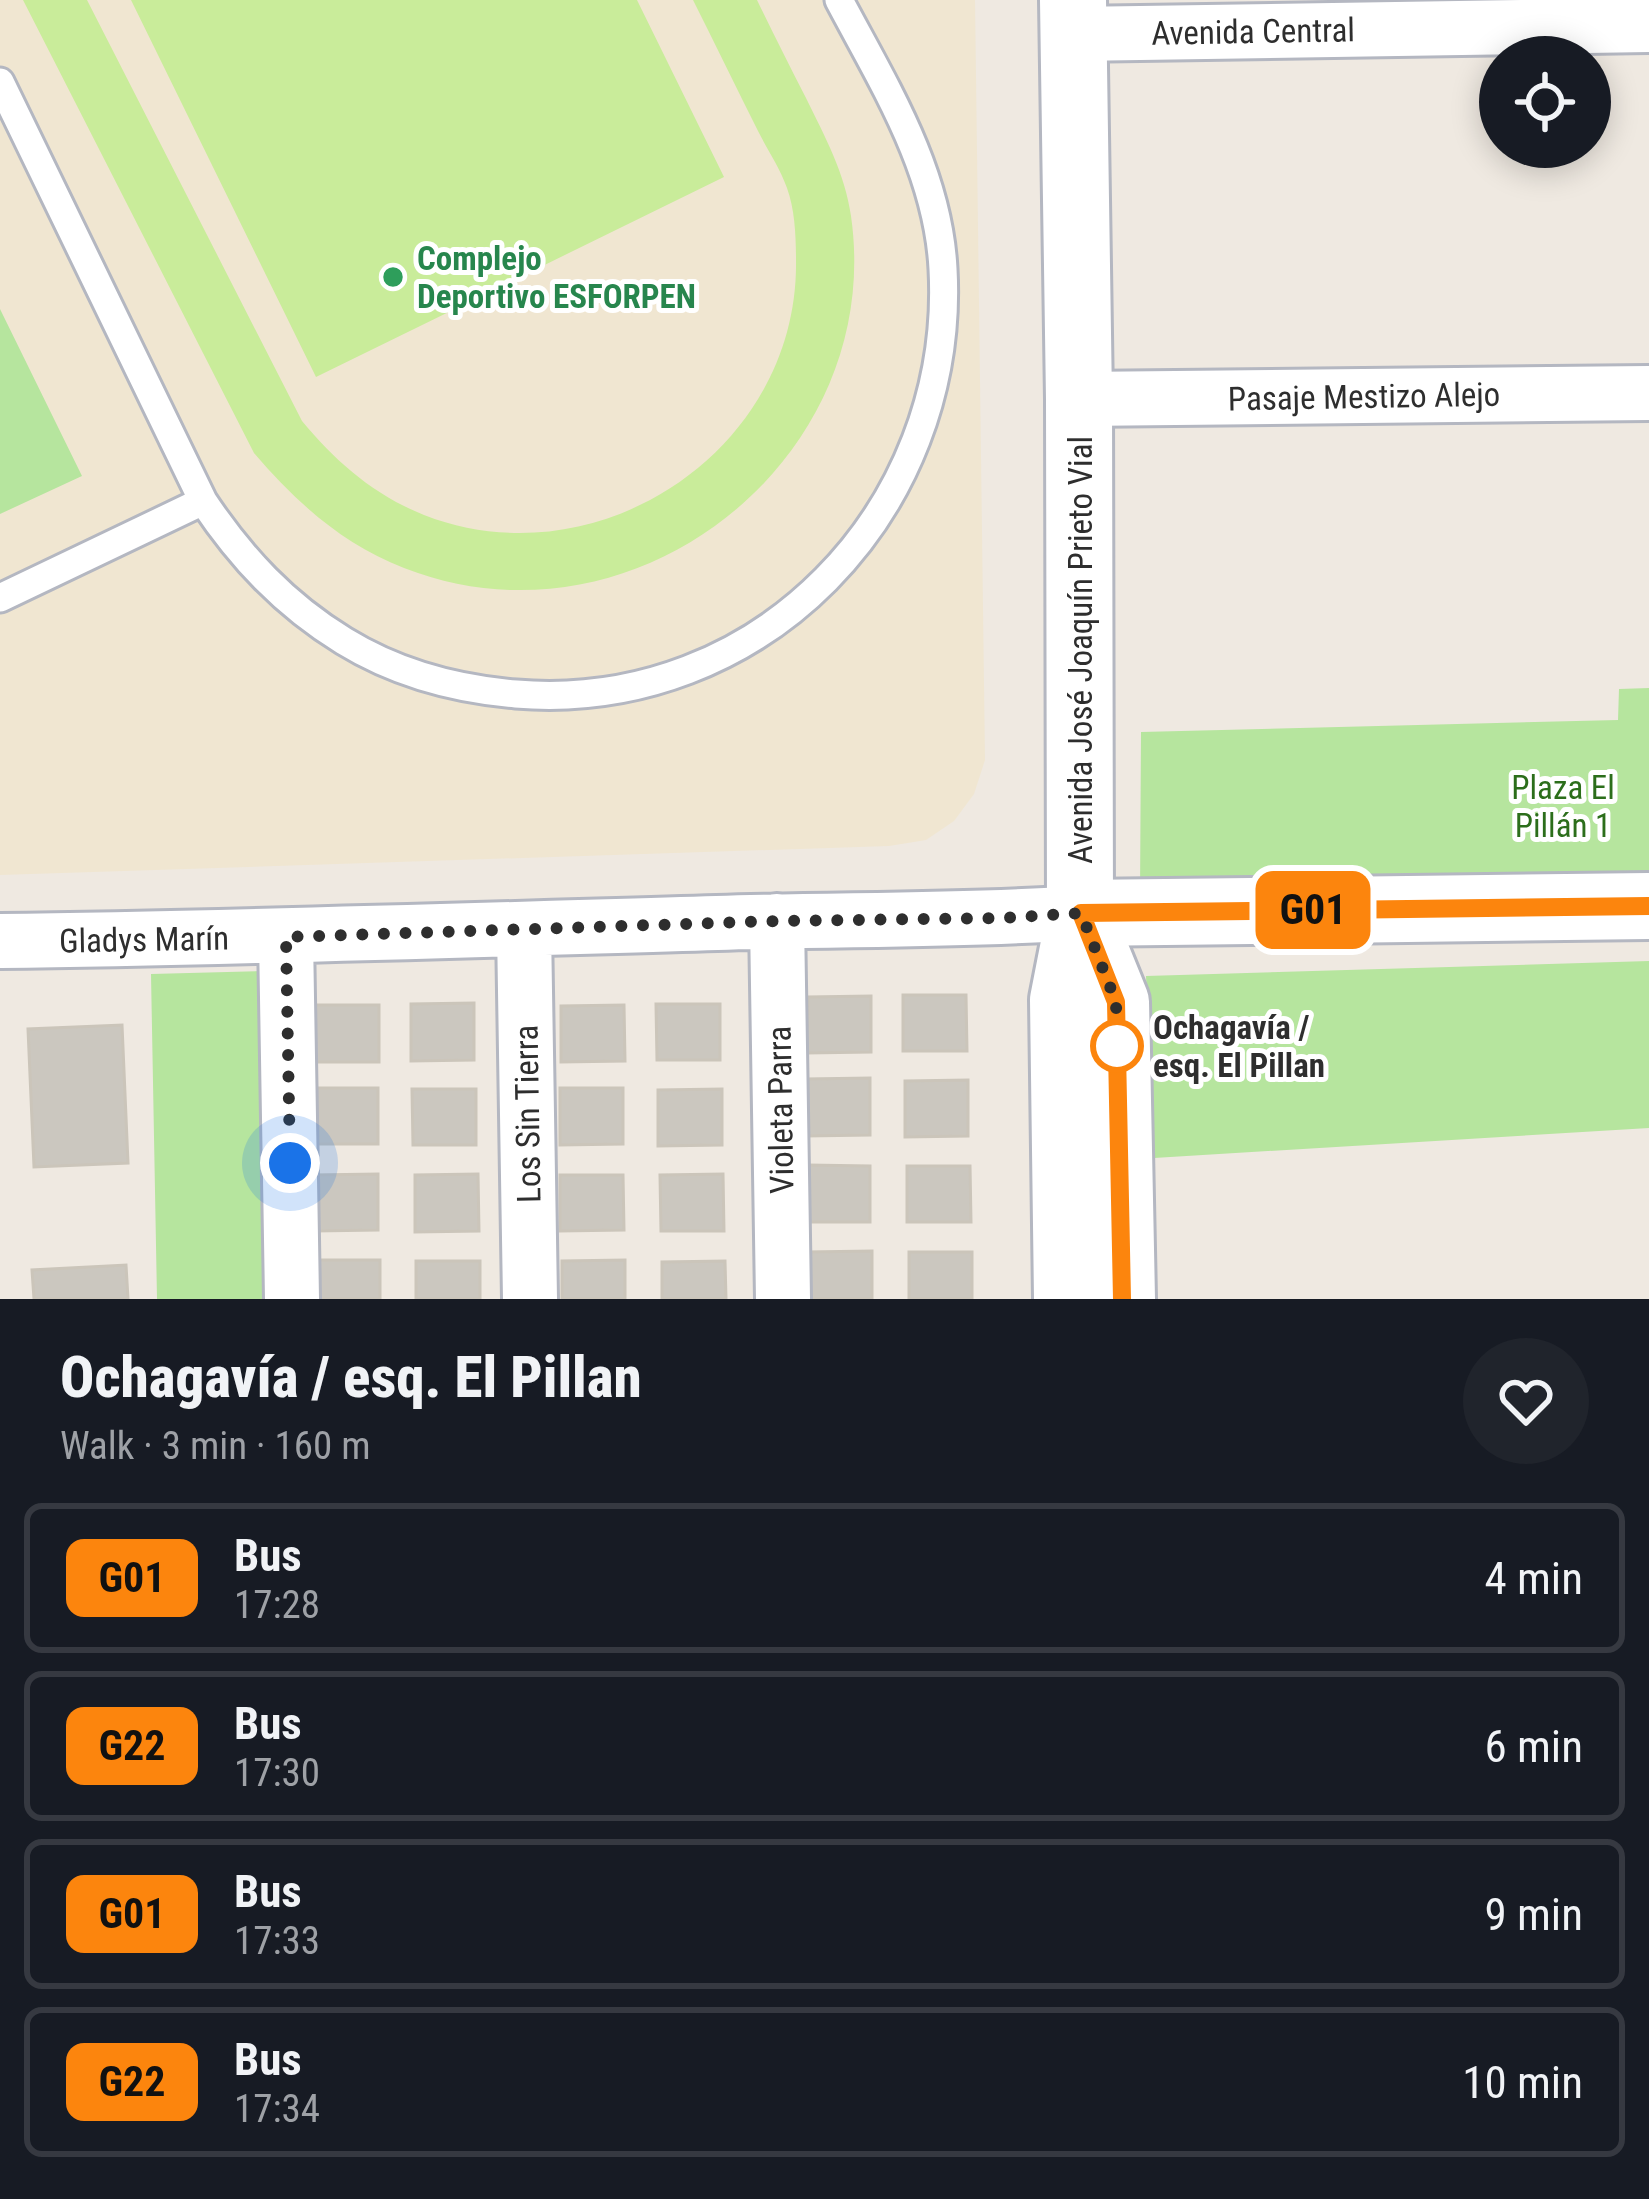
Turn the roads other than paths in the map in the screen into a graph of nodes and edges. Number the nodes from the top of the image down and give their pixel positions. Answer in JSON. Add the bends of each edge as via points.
{"nodes":[{"id":1,"x":839,"y":0,"type":"edge"},
{"id":2,"x":1073,"y":17,"type":"edge"},
{"id":3,"x":1649,"y":25,"type":"edge"},
{"id":4,"x":0,"y":82,"type":"edge"},
{"id":5,"x":1649,"y":393,"type":"edge"},
{"id":6,"x":1079,"y":398,"type":"junction"},
{"id":7,"x":203,"y":501,"type":"junction"},
{"id":8,"x":0,"y":598,"type":"edge"},
{"id":9,"x":1649,"y":906,"type":"edge"},
{"id":10,"x":1081,"y":913,"type":"junction"},
{"id":11,"x":777,"y":921,"type":"junction"},
{"id":12,"x":524,"y":929,"type":"junction"},
{"id":13,"x":286,"y":937,"type":"junction"},
{"id":14,"x":0,"y":941,"type":"edge"},
{"id":15,"x":292,"y":1299,"type":"edge"},
{"id":16,"x":530,"y":1299,"type":"edge"},
{"id":17,"x":783,"y":1299,"type":"edge"},
{"id":18,"x":1067,"y":1299,"type":"edge"},
{"id":19,"x":1122,"y":1299,"type":"edge"}],
"edges":[{"from":1,"to":7,"type":"lane","via":[[922,165],[944,316],[926,416],[884,509],[819,587],[779,620],[689,669],[641,684],[540,696],[439,682],[361,650],[304,614],[243,556]]},
{"from":2,"to":3,"type":"street","name":"Avenida Central"},
{"from":2,"to":6,"type":"main road","name":"Avenida José Joaquín Prieto Vial"},
{"from":4,"to":7,"type":"lane"},
{"from":5,"to":6,"type":"street","name":"Pasaje Mestizo Alejo"},
{"from":6,"to":10,"type":"main road","name":"Avenida José Joaquín Prieto Vial"},
{"from":7,"to":8,"type":"lane"},
{"from":9,"to":10,"type":"main road"},
{"from":10,"to":11,"type":"street","name":"Gladys Marín"},
{"from":10,"to":18,"type":"main road","name":"Avenida José Joaquín Prieto Vial","via":[[1063,1000]]},
{"from":10,"to":19,"type":"main road","via":[[1116,1002]]},
{"from":11,"to":12,"type":"street","name":"Gladys Marín"},
{"from":11,"to":17,"type":"street","name":"Violeta Parra"},
{"from":12,"to":13,"type":"street","name":"Gladys Marín"},
{"from":12,"to":16,"type":"street","name":"Los Sin Tierra"},
{"from":13,"to":14,"type":"street","name":"Gladys Marín"},
{"from":13,"to":15,"type":"street"}]}
